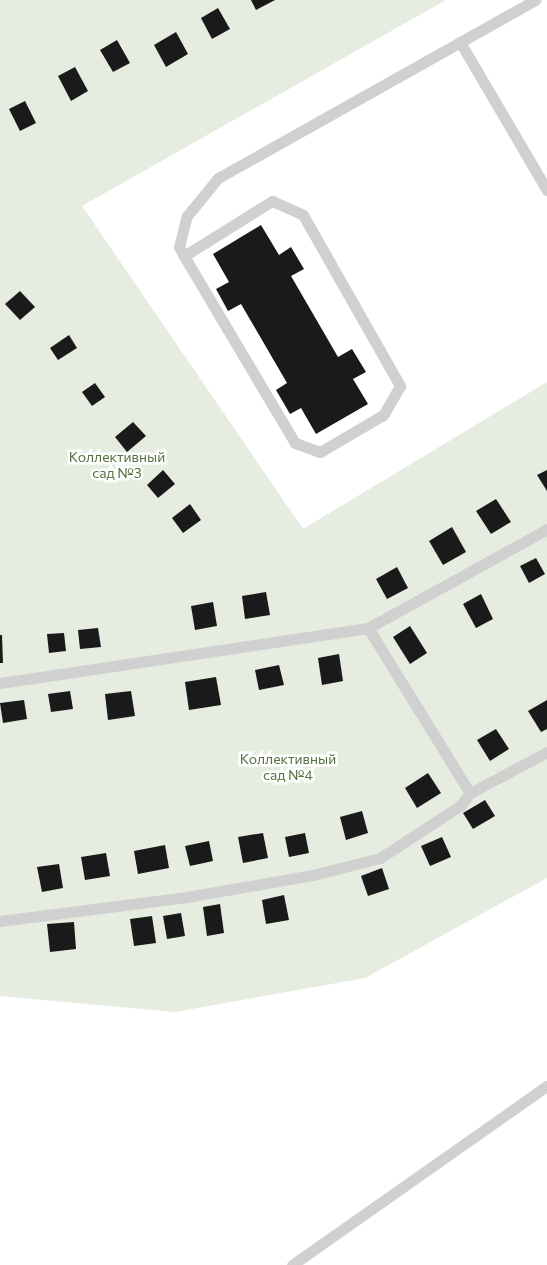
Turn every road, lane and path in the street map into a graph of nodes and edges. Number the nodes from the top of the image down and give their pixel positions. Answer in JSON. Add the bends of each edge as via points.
{"nodes":[{"id":1,"x":536,"y":0,"type":"edge"},
{"id":2,"x":460,"y":42,"type":"junction"},
{"id":3,"x":547,"y":190,"type":"edge"},
{"id":4,"x":184,"y":256,"type":"junction"},
{"id":5,"x":547,"y":529,"type":"edge"},
{"id":6,"x":368,"y":628,"type":"junction"},
{"id":7,"x":0,"y":684,"type":"edge"},
{"id":8,"x":547,"y":752,"type":"edge"},
{"id":9,"x":470,"y":793,"type":"junction"},
{"id":10,"x":0,"y":921,"type":"edge"},
{"id":11,"x":547,"y":1086,"type":"edge"},
{"id":12,"x":292,"y":1265,"type":"edge"}],
"edges":[{"from":1,"to":2,"type":"lane"},
{"from":2,"to":3,"type":"lane"},
{"from":2,"to":4,"type":"lane","via":[[218,178],[187,216],[178,247]]},
{"from":4,"to":4,"type":"lane","via":[[295,443],[320,452],[383,415],[400,386],[303,215],[272,201]]},
{"from":5,"to":6,"type":"lane"},
{"from":6,"to":7,"type":"lane"},
{"from":6,"to":9,"type":"lane"},
{"from":8,"to":9,"type":"lane"},
{"from":9,"to":10,"type":"lane","via":[[461,805],[380,858],[312,875],[187,897]]},
{"from":11,"to":12,"type":"lane"}]}
